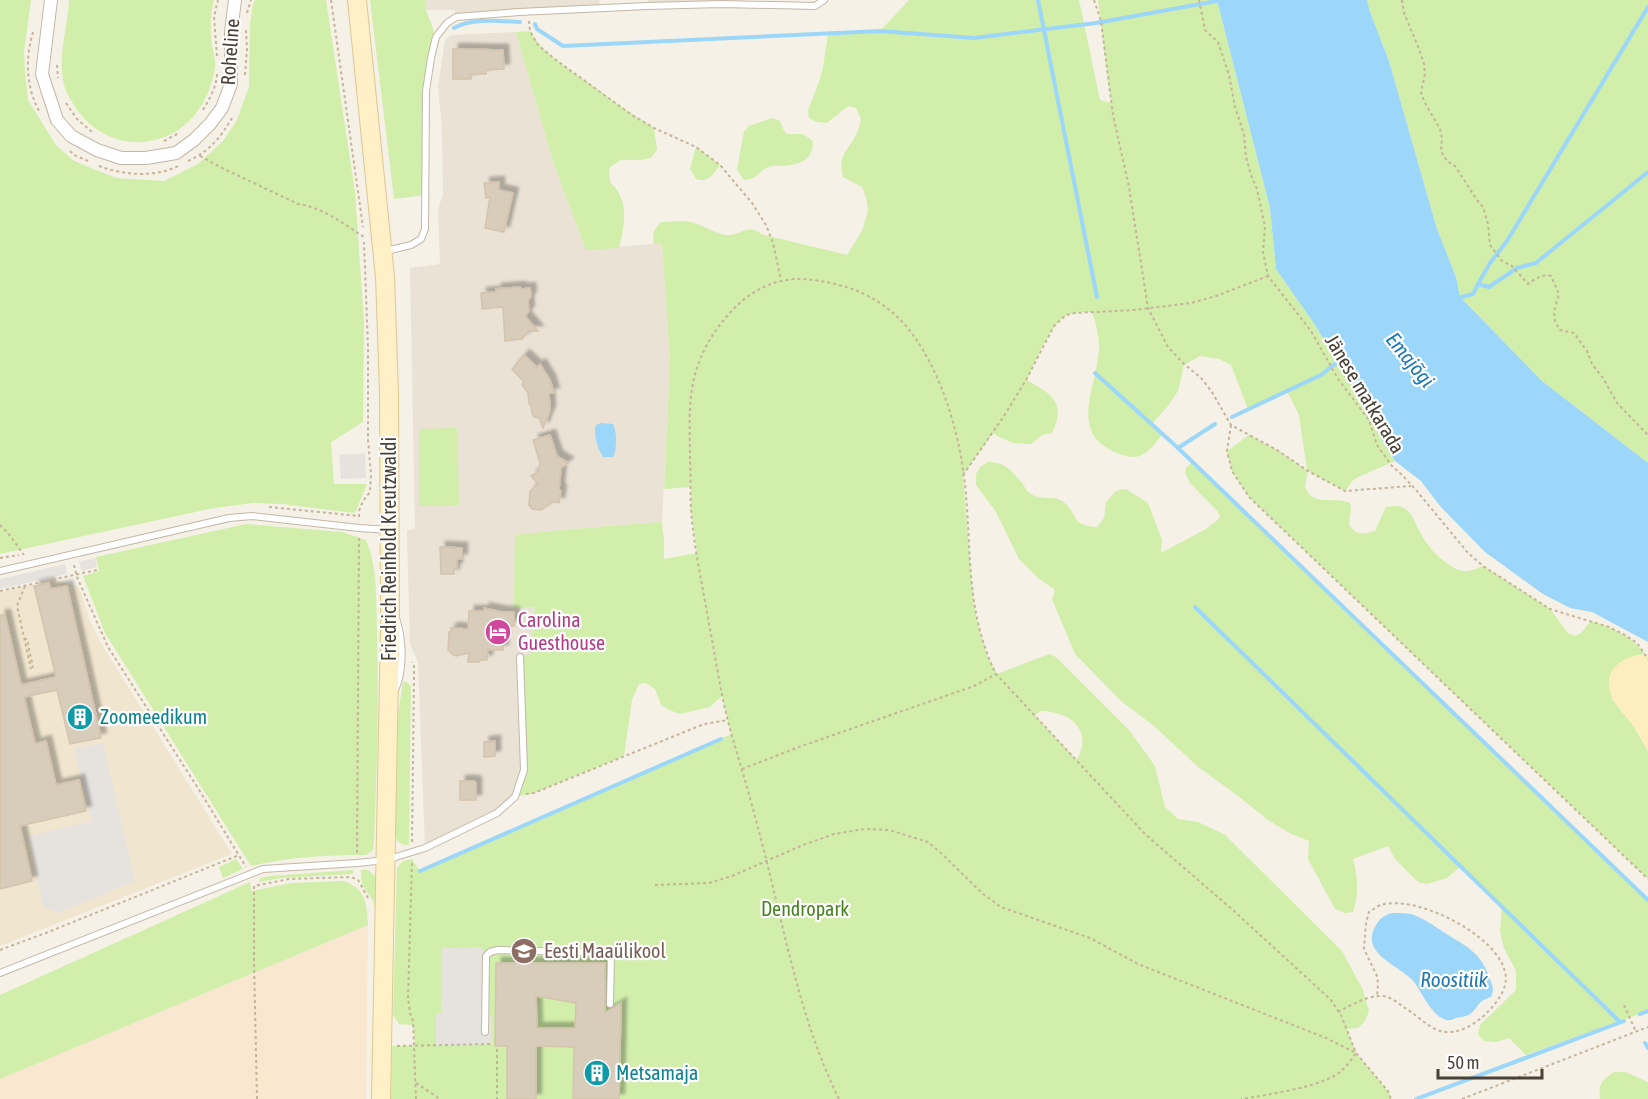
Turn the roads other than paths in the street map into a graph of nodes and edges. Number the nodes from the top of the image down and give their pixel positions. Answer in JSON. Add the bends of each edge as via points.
{"nodes":[{"id":1,"x":51,"y":0,"type":"edge"},
{"id":2,"x":235,"y":0,"type":"edge"},
{"id":3,"x":357,"y":0,"type":"edge"},
{"id":4,"x":824,"y":0,"type":"edge"},
{"id":5,"x":382,"y":252,"type":"junction"},
{"id":6,"x":390,"y":530,"type":"junction"},
{"id":7,"x":0,"y":569,"type":"edge"},
{"id":8,"x":520,"y":657,"type":"dead end"},
{"id":9,"x":386,"y":860,"type":"junction"},
{"id":10,"x":0,"y":973,"type":"edge"},
{"id":11,"x":610,"y":1004,"type":"dead end"},
{"id":12,"x":485,"y":1032,"type":"dead end"},
{"id":13,"x":381,"y":1099,"type":"edge"}],
"edges":[{"from":1,"to":2,"type":"street","name":"Roheline","via":[[42,74],[57,120],[70,136],[97,150],[121,158],[146,158],[176,153],[194,140],[222,108],[231,84]]},
{"from":3,"to":5,"type":"main road","name":"Friedrich Reinhold Kreutzwaldi"},
{"from":4,"to":5,"type":"lane","via":[[815,6],[722,4],[456,17],[436,37],[426,91],[425,229],[421,239],[411,245]]},
{"from":5,"to":6,"type":"main road","name":"Friedrich Reinhold Kreutzwaldi"},
{"from":6,"to":7,"type":"lane","via":[[252,516],[230,518]]},
{"from":6,"to":9,"type":"main road","name":"Friedrich Reinhold Kreutzwaldi"},
{"from":8,"to":9,"type":"lane","via":[[524,770],[515,796],[497,813],[425,848]]},
{"from":9,"to":10,"type":"lane","via":[[263,869]]},
{"from":9,"to":13,"type":"main road","name":"Friedrich Reinhold Kreutzwaldi"},
{"from":11,"to":12,"type":"lane","via":[[610,952],[498,950],[486,956]]}]}
